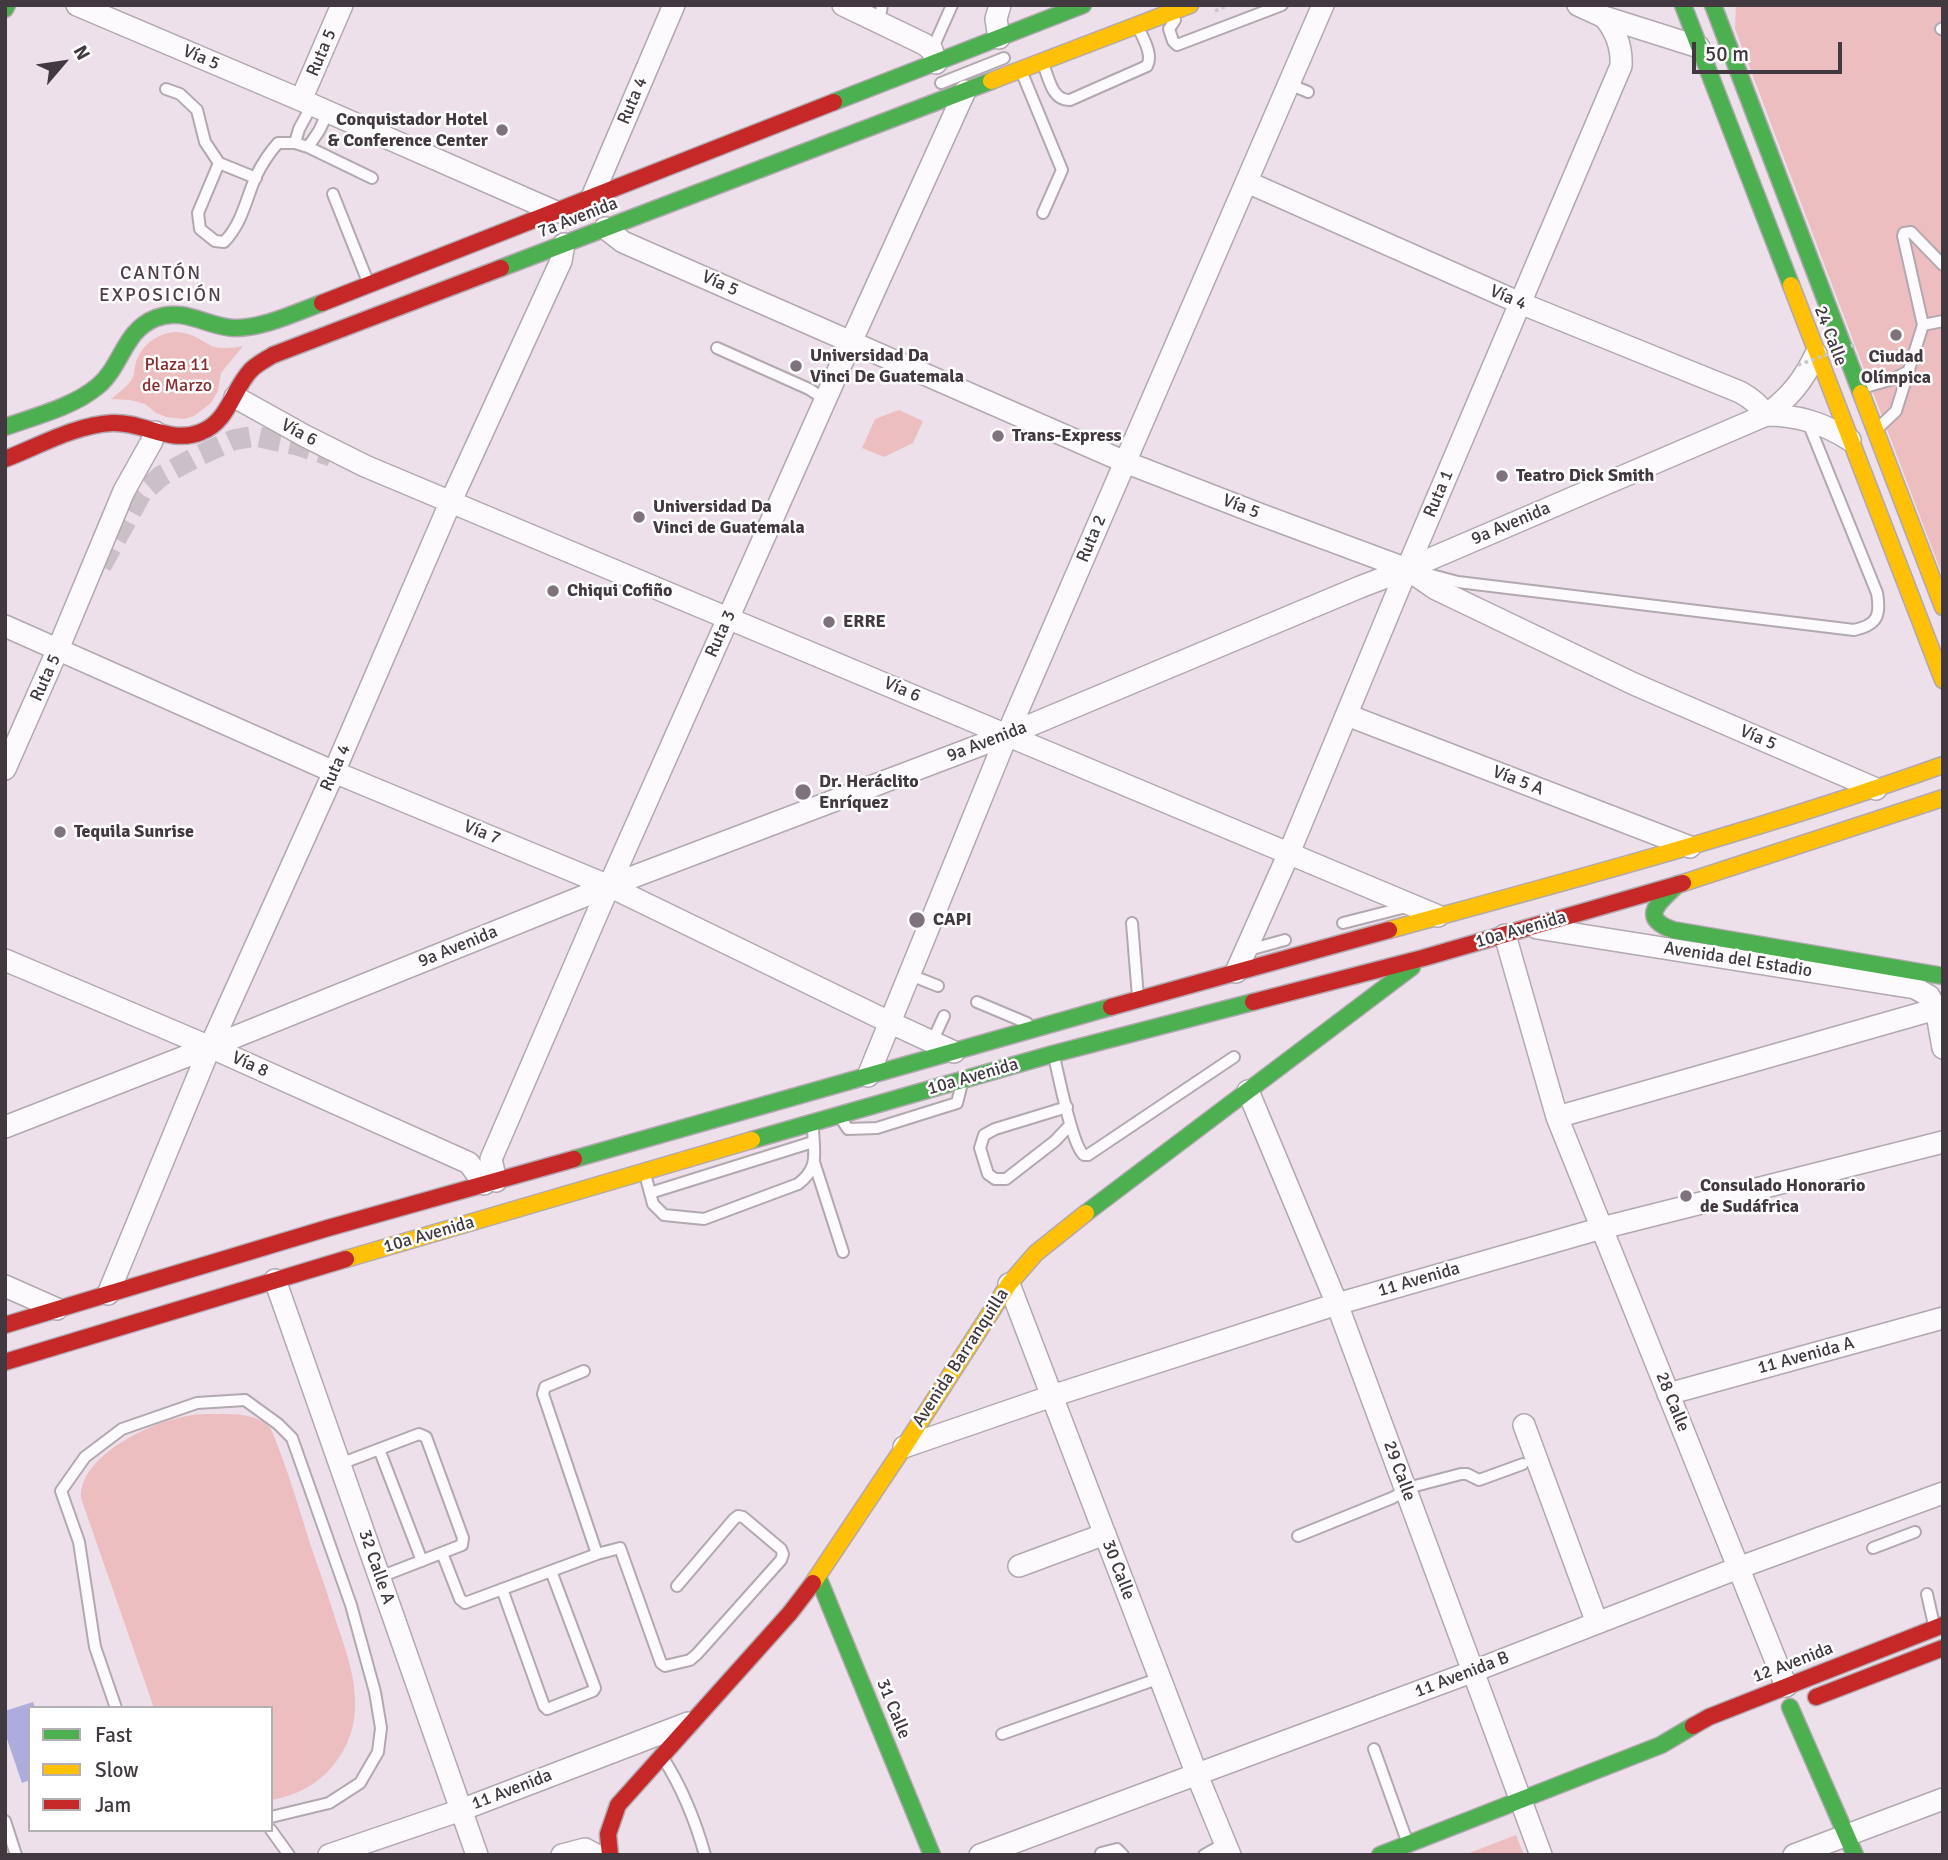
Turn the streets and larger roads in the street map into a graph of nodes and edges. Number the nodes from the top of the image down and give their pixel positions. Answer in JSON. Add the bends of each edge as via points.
{"nodes":[{"id":1,"x":78,"y":5,"type":"edge"},
{"id":2,"x":342,"y":5,"type":"edge"},
{"id":3,"x":674,"y":5,"type":"edge"},
{"id":4,"x":843,"y":5,"type":"edge"},
{"id":5,"x":1000,"y":5,"type":"edge"},
{"id":6,"x":1083,"y":5,"type":"edge"},
{"id":7,"x":1323,"y":5,"type":"edge"},
{"id":8,"x":1578,"y":5,"type":"edge"},
{"id":9,"x":1683,"y":5,"type":"edge"},
{"id":10,"x":1713,"y":5,"type":"edge"},
{"id":11,"x":1727,"y":5,"type":"edge"},
{"id":12,"x":1186,"y":7,"type":"edge"},
{"id":13,"x":881,"y":14,"type":"edge"},
{"id":14,"x":1604,"y":17,"type":"junction"},
{"id":15,"x":999,"y":38,"type":"junction"},
{"id":16,"x":1699,"y":47,"type":"junction"},
{"id":17,"x":1729,"y":50,"type":"junction"},
{"id":18,"x":934,"y":56,"type":"junction"},
{"id":19,"x":965,"y":91,"type":"junction"},
{"id":20,"x":314,"y":106,"type":"junction"},
{"id":21,"x":1247,"y":182,"type":"junction"},
{"id":22,"x":592,"y":197,"type":"junction"},
{"id":23,"x":556,"y":212,"type":"junction"},
{"id":24,"x":605,"y":228,"type":"junction"},
{"id":25,"x":564,"y":244,"type":"junction"},
{"id":26,"x":1520,"y":303,"type":"junction"},
{"id":27,"x":851,"y":342,"type":"junction"},
{"id":28,"x":1807,"y":359,"type":"junction"},
{"id":29,"x":235,"y":397,"type":"junction"},
{"id":30,"x":1766,"y":415,"type":"junction"},
{"id":31,"x":5,"y":427,"type":"edge"},
{"id":32,"x":155,"y":432,"type":"junction"},
{"id":33,"x":1850,"y":440,"type":"junction"},
{"id":34,"x":5,"y":460,"type":"edge"},
{"id":35,"x":1125,"y":462,"type":"junction"},
{"id":36,"x":451,"y":501,"type":"junction"},
{"id":37,"x":101,"y":566,"type":"tunnel mouth"},
{"id":38,"x":1407,"y":569,"type":"junction"},
{"id":39,"x":85,"y":586,"type":"junction"},
{"id":40,"x":1942,"y":606,"type":"edge"},
{"id":41,"x":729,"y":618,"type":"junction"},
{"id":42,"x":5,"y":626,"type":"edge"},
{"id":43,"x":58,"y":649,"type":"junction"},
{"id":44,"x":1943,"y":680,"type":"edge"},
{"id":45,"x":1347,"y":715,"type":"junction"},
{"id":46,"x":1007,"y":735,"type":"junction"},
{"id":47,"x":1943,"y":765,"type":"edge"},
{"id":48,"x":5,"y":769,"type":"edge"},
{"id":49,"x":334,"y":772,"type":"junction"},
{"id":50,"x":1876,"y":789,"type":"junction"},
{"id":51,"x":1943,"y":798,"type":"edge"},
{"id":52,"x":1690,"y":848,"type":"junction"},
{"id":53,"x":1289,"y":853,"type":"junction"},
{"id":54,"x":1678,"y":884,"type":"junction"},
{"id":55,"x":609,"y":886,"type":"junction"},
{"id":56,"x":1438,"y":916,"type":"junction"},
{"id":57,"x":1531,"y":927,"type":"junction"},
{"id":58,"x":1505,"y":935,"type":"junction"},
{"id":59,"x":1423,"y":958,"type":"junction"},
{"id":60,"x":5,"y":960,"type":"edge"},
{"id":61,"x":1236,"y":972,"type":"junction"},
{"id":62,"x":1943,"y":976,"type":"edge"},
{"id":63,"x":1936,"y":1009,"type":"junction"},
{"id":64,"x":889,"y":1023,"type":"junction"},
{"id":65,"x":981,"y":1044,"type":"junction"},
{"id":66,"x":210,"y":1047,"type":"junction"},
{"id":67,"x":1943,"y":1048,"type":"edge"},
{"id":68,"x":954,"y":1052,"type":"junction"},
{"id":69,"x":982,"y":1074,"type":"junction"},
{"id":70,"x":868,"y":1076,"type":"junction"},
{"id":71,"x":1248,"y":1091,"type":"junction"},
{"id":72,"x":832,"y":1102,"type":"junction"},
{"id":73,"x":1557,"y":1117,"type":"junction"},
{"id":74,"x":5,"y":1127,"type":"edge"},
{"id":75,"x":1943,"y":1142,"type":"edge"},
{"id":76,"x":490,"y":1183,"type":"junction"},
{"id":77,"x":462,"y":1191,"type":"junction"},
{"id":78,"x":1602,"y":1228,"type":"junction"},
{"id":79,"x":275,"y":1280,"type":"junction"},
{"id":80,"x":1009,"y":1284,"type":"junction"},
{"id":81,"x":5,"y":1286,"type":"edge"},
{"id":82,"x":108,"y":1294,"type":"junction"},
{"id":83,"x":1336,"y":1304,"type":"junction"},
{"id":84,"x":57,"y":1308,"type":"junction"},
{"id":85,"x":1943,"y":1318,"type":"edge"},
{"id":86,"x":5,"y":1325,"type":"edge"},
{"id":87,"x":5,"y":1362,"type":"edge"},
{"id":88,"x":1668,"y":1394,"type":"junction"},
{"id":89,"x":1052,"y":1396,"type":"junction"},
{"id":90,"x":1524,"y":1425,"type":"dead end"},
{"id":91,"x":904,"y":1447,"type":"junction"},
{"id":92,"x":1943,"y":1493,"type":"edge"},
{"id":93,"x":1105,"y":1534,"type":"junction"},
{"id":94,"x":1019,"y":1566,"type":"dead end"},
{"id":95,"x":1738,"y":1568,"type":"junction"},
{"id":96,"x":818,"y":1577,"type":"junction"},
{"id":97,"x":1597,"y":1623,"type":"junction"},
{"id":98,"x":1939,"y":1627,"type":"edge"},
{"id":99,"x":1943,"y":1648,"type":"edge"},
{"id":100,"x":1474,"y":1671,"type":"junction"},
{"id":101,"x":1785,"y":1702,"type":"junction"},
{"id":102,"x":694,"y":1721,"type":"junction"},
{"id":103,"x":1705,"y":1736,"type":"dead end"},
{"id":104,"x":1661,"y":1745,"type":"junction"},
{"id":105,"x":1197,"y":1775,"type":"junction"},
{"id":106,"x":1943,"y":1799,"type":"edge"},
{"id":107,"x":1520,"y":1800,"type":"junction"},
{"id":108,"x":461,"y":1810,"type":"junction"},
{"id":109,"x":1851,"y":1845,"type":"edge"},
{"id":110,"x":1228,"y":1849,"type":"edge"},
{"id":111,"x":329,"y":1855,"type":"edge"},
{"id":112,"x":477,"y":1855,"type":"edge"},
{"id":113,"x":562,"y":1855,"type":"edge"},
{"id":114,"x":596,"y":1855,"type":"edge"},
{"id":115,"x":610,"y":1855,"type":"edge"},
{"id":116,"x":932,"y":1855,"type":"edge"},
{"id":117,"x":980,"y":1855,"type":"edge"},
{"id":118,"x":1380,"y":1855,"type":"edge"},
{"id":119,"x":1541,"y":1855,"type":"edge"},
{"id":120,"x":1794,"y":1855,"type":"edge"}],
"edges":[{"from":1,"to":20,"type":"street","name":"Vía 5"},
{"from":2,"to":20,"type":"street","name":"Ruta 5"},
{"from":3,"to":22,"type":"street","name":"Ruta 4"},
{"from":4,"to":13,"type":"street"},
{"from":5,"to":15,"type":"street","via":[[996,19]]},
{"from":6,"to":15,"type":"main road","name":"7a Avenida"},
{"from":7,"to":21,"type":"street","name":"Ruta 2","via":[[1298,88]]},
{"from":8,"to":14,"type":"street"},
{"from":9,"to":16,"type":"main road","name":"24 Calle"},
{"from":10,"to":17,"type":"main road","name":"24 Calle"},
{"from":11,"to":17,"type":"main road"},
{"from":12,"to":19,"type":"main road","name":"7a Avenida"},
{"from":13,"to":18,"type":"street"},
{"from":14,"to":16,"type":"street"},
{"from":14,"to":26,"type":"street","name":"Ruta 1","via":[[1617,38],[1621,66]]},
{"from":15,"to":18,"type":"main road","name":"7a Avenida"},
{"from":16,"to":28,"type":"main road","name":"24 Calle"},
{"from":17,"to":40,"type":"main road","name":"24 Calle"},
{"from":18,"to":22,"type":"main road","name":"7a Avenida"},
{"from":19,"to":24,"type":"main road","name":"7a Avenida"},
{"from":19,"to":27,"type":"street","name":"Ruta 3"},
{"from":20,"to":23,"type":"street","name":"Vía 5"},
{"from":21,"to":26,"type":"street","name":"Vía 4"},
{"from":21,"to":35,"type":"street","name":"Ruta 2"},
{"from":22,"to":23,"type":"main road","name":"7a Avenida"},
{"from":23,"to":31,"type":"main road","name":"7a Avenida","via":[[281,319],[232,328],[189,315],[153,319],[135,330],[98,386]]},
{"from":24,"to":25,"type":"main road","name":"7a Avenida"},
{"from":24,"to":27,"type":"street","name":"Vía 5","via":[[623,242]]},
{"from":25,"to":29,"type":"main road","name":"7a Avenida","via":[[258,363]]},
{"from":25,"to":36,"type":"street","name":"Ruta 4","via":[[561,261]]},
{"from":26,"to":30,"type":"street","name":"Vía 4","via":[[1740,392]]},
{"from":26,"to":38,"type":"street","name":"Ruta 1"},
{"from":27,"to":35,"type":"street","name":"Vía 5"},
{"from":27,"to":41,"type":"street","name":"Ruta 3"},
{"from":28,"to":30,"type":"street","name":"9a Avenida","via":[[1808,372]]},
{"from":28,"to":33,"type":"main road","name":"24 Calle"},
{"from":29,"to":32,"type":"main road","via":[[227,412],[201,432],[180,437]]},
{"from":29,"to":36,"type":"street","name":"Vía 6","via":[[356,463]]},
{"from":30,"to":33,"type":"street","name":"9a Avenida","via":[[1806,419]]},
{"from":30,"to":38,"type":"street","name":"9a Avenida"},
{"from":32,"to":34,"type":"main road","via":[[125,424],[103,425]]},
{"from":32,"to":39,"type":"street","name":"Ruta 5","via":[[124,491]]},
{"from":33,"to":44,"type":"main road","name":"24 Calle"},
{"from":35,"to":38,"type":"street","name":"Vía 5"},
{"from":35,"to":46,"type":"street","name":"Ruta 2"},
{"from":36,"to":41,"type":"street","name":"Vía 6"},
{"from":36,"to":49,"type":"street","name":"Ruta 4"},
{"from":37,"to":39,"type":"street","name":"Ruta 5"},
{"from":38,"to":45,"type":"street","name":"Ruta 1"},
{"from":38,"to":46,"type":"street","name":"9a Avenida"},
{"from":38,"to":50,"type":"street","name":"Vía 5","via":[[1436,589],[1634,684]]},
{"from":39,"to":43,"type":"street","name":"Ruta 5"},
{"from":41,"to":46,"type":"street","name":"Vía 6"},
{"from":41,"to":55,"type":"street","name":"Ruta 3"},
{"from":42,"to":43,"type":"street","name":"Vía 7"},
{"from":43,"to":48,"type":"street","name":"Ruta 5"},
{"from":43,"to":49,"type":"street","name":"Vía 7"},
{"from":45,"to":52,"type":"street","name":"Vía 5 A"},
{"from":45,"to":53,"type":"street","name":"Ruta 1"},
{"from":46,"to":53,"type":"street","name":"Vía 6"},
{"from":46,"to":55,"type":"street","name":"9a Avenida"},
{"from":46,"to":64,"type":"street","name":"Ruta 2"},
{"from":47,"to":50,"type":"main road","name":"10a Avenida"},
{"from":49,"to":55,"type":"street","name":"Vía 7"},
{"from":49,"to":66,"type":"street","name":"Ruta 4"},
{"from":50,"to":52,"type":"main road","name":"10a Avenida"},
{"from":51,"to":54,"type":"main road","name":"10a Avenida"},
{"from":52,"to":56,"type":"main road","name":"10a Avenida"},
{"from":53,"to":56,"type":"street","name":"Vía 6"},
{"from":53,"to":61,"type":"street","name":"Ruta 1"},
{"from":54,"to":57,"type":"main road","name":"10a Avenida"},
{"from":54,"to":62,"type":"main road","via":[[1655,905],[1653,916],[1662,927]]},
{"from":55,"to":64,"type":"street","name":"Vía 7"},
{"from":55,"to":66,"type":"street","name":"9a Avenida"},
{"from":55,"to":76,"type":"street","name":"Ruta 3","via":[[491,1159]]},
{"from":56,"to":61,"type":"main road","name":"10a Avenida"},
{"from":57,"to":58,"type":"main road","name":"10a Avenida"},
{"from":57,"to":63,"type":"street","name":"Avenida del Estadio","via":[[1915,988],[1929,996]]},
{"from":58,"to":59,"type":"main road","name":"10a Avenida"},
{"from":58,"to":73,"type":"street","name":"28 Calle"},
{"from":59,"to":69,"type":"main road","name":"10a Avenida"},
{"from":59,"to":71,"type":"main road","name":"Avenida Barranquilla"},
{"from":60,"to":66,"type":"street","name":"Vía 8"},
{"from":61,"to":65,"type":"main road","name":"10a Avenida"},
{"from":63,"to":67,"type":"street"},
{"from":63,"to":73,"type":"street"},
{"from":64,"to":68,"type":"street","name":"Vía 7"},
{"from":64,"to":70,"type":"street","name":"Ruta 2"},
{"from":65,"to":68,"type":"main road","name":"10a Avenida"},
{"from":65,"to":69,"type":"main road"},
{"from":66,"to":74,"type":"street","name":"9a Avenida"},
{"from":66,"to":76,"type":"street","name":"Vía 8","via":[[469,1163]]},
{"from":66,"to":82,"type":"street","name":"Ruta 4"},
{"from":68,"to":70,"type":"main road","name":"10a Avenida"},
{"from":69,"to":72,"type":"main road","name":"10a Avenida"},
{"from":70,"to":72,"type":"main road","name":"10a Avenida"},
{"from":71,"to":80,"type":"main road","name":"Avenida Barranquilla","via":[[1079,1218],[1036,1253]]},
{"from":71,"to":83,"type":"street","name":"29 Calle"},
{"from":72,"to":76,"type":"main road","name":"10a Avenida"},
{"from":72,"to":79,"type":"main road","name":"10a Avenida","via":[[813,1122]]},
{"from":73,"to":78,"type":"street","name":"28 Calle"},
{"from":75,"to":78,"type":"street","name":"11 Avenida"},
{"from":76,"to":77,"type":"main road","name":"10a Avenida"},
{"from":77,"to":79,"type":"main road","via":[[446,1204],[290,1250],[279,1259]]},
{"from":77,"to":82,"type":"main road","name":"10a Avenida"},
{"from":78,"to":83,"type":"street","name":"11 Avenida"},
{"from":78,"to":88,"type":"street","name":"28 Calle"},
{"from":79,"to":87,"type":"main road","name":"10a Avenida"},
{"from":79,"to":108,"type":"street","name":"32 Calle A"},
{"from":80,"to":89,"type":"street","name":"30 Calle"},
{"from":80,"to":91,"type":"main road","name":"Avenida Barranquilla"},
{"from":81,"to":84,"type":"street"},
{"from":82,"to":84,"type":"main road","name":"10a Avenida"},
{"from":83,"to":89,"type":"street","name":"11 Avenida"},
{"from":83,"to":100,"type":"street","name":"29 Calle"},
{"from":84,"to":86,"type":"main road","name":"10a Avenida"},
{"from":85,"to":88,"type":"street","name":"11 Avenida A"},
{"from":88,"to":95,"type":"street","name":"28 Calle"},
{"from":89,"to":91,"type":"street","name":"11 Avenida"},
{"from":89,"to":93,"type":"street","name":"30 Calle"},
{"from":90,"to":97,"type":"street"},
{"from":91,"to":96,"type":"main road","name":"Avenida Barranquilla"},
{"from":92,"to":95,"type":"street","name":"11 Avenida B"},
{"from":93,"to":94,"type":"street"},
{"from":93,"to":105,"type":"street","name":"30 Calle"},
{"from":95,"to":97,"type":"street","name":"11 Avenida B"},
{"from":95,"to":101,"type":"street","name":"28 Calle"},
{"from":96,"to":102,"type":"main road","name":"Avenida Barranquilla"},
{"from":96,"to":116,"type":"main road","name":"31 Calle"},
{"from":97,"to":100,"type":"street","name":"11 Avenida B"},
{"from":98,"to":101,"type":"main road","name":"12 Avenida"},
{"from":99,"to":101,"type":"main road","name":"12 Avenida"},
{"from":100,"to":105,"type":"street","name":"11 Avenida B"},
{"from":100,"to":107,"type":"street","name":"29 Calle"},
{"from":101,"to":104,"type":"main road","name":"12 Avenida","via":[[1709,1717]]},
{"from":101,"to":109,"type":"main road","name":"28 Calle"},
{"from":102,"to":108,"type":"street","name":"11 Avenida"},
{"from":102,"to":115,"type":"main road","name":"Avenida Barranquilla","via":[[618,1805],[608,1834]]},
{"from":103,"to":104,"type":"main road","name":"12 Avenida"},
{"from":104,"to":107,"type":"main road","name":"12 Avenida"},
{"from":105,"to":110,"type":"street","name":"30 Calle"},
{"from":105,"to":117,"type":"street","name":"11 Avenida B"},
{"from":106,"to":109,"type":"street"},
{"from":107,"to":118,"type":"main road","name":"12 Avenida"},
{"from":107,"to":119,"type":"street","name":"29 Calle"},
{"from":108,"to":111,"type":"street","name":"11 Avenida"},
{"from":108,"to":112,"type":"street","name":"32 Calle A"},
{"from":109,"to":120,"type":"street"},
{"from":113,"to":114,"type":"street","via":[[585,1849]]}]}
